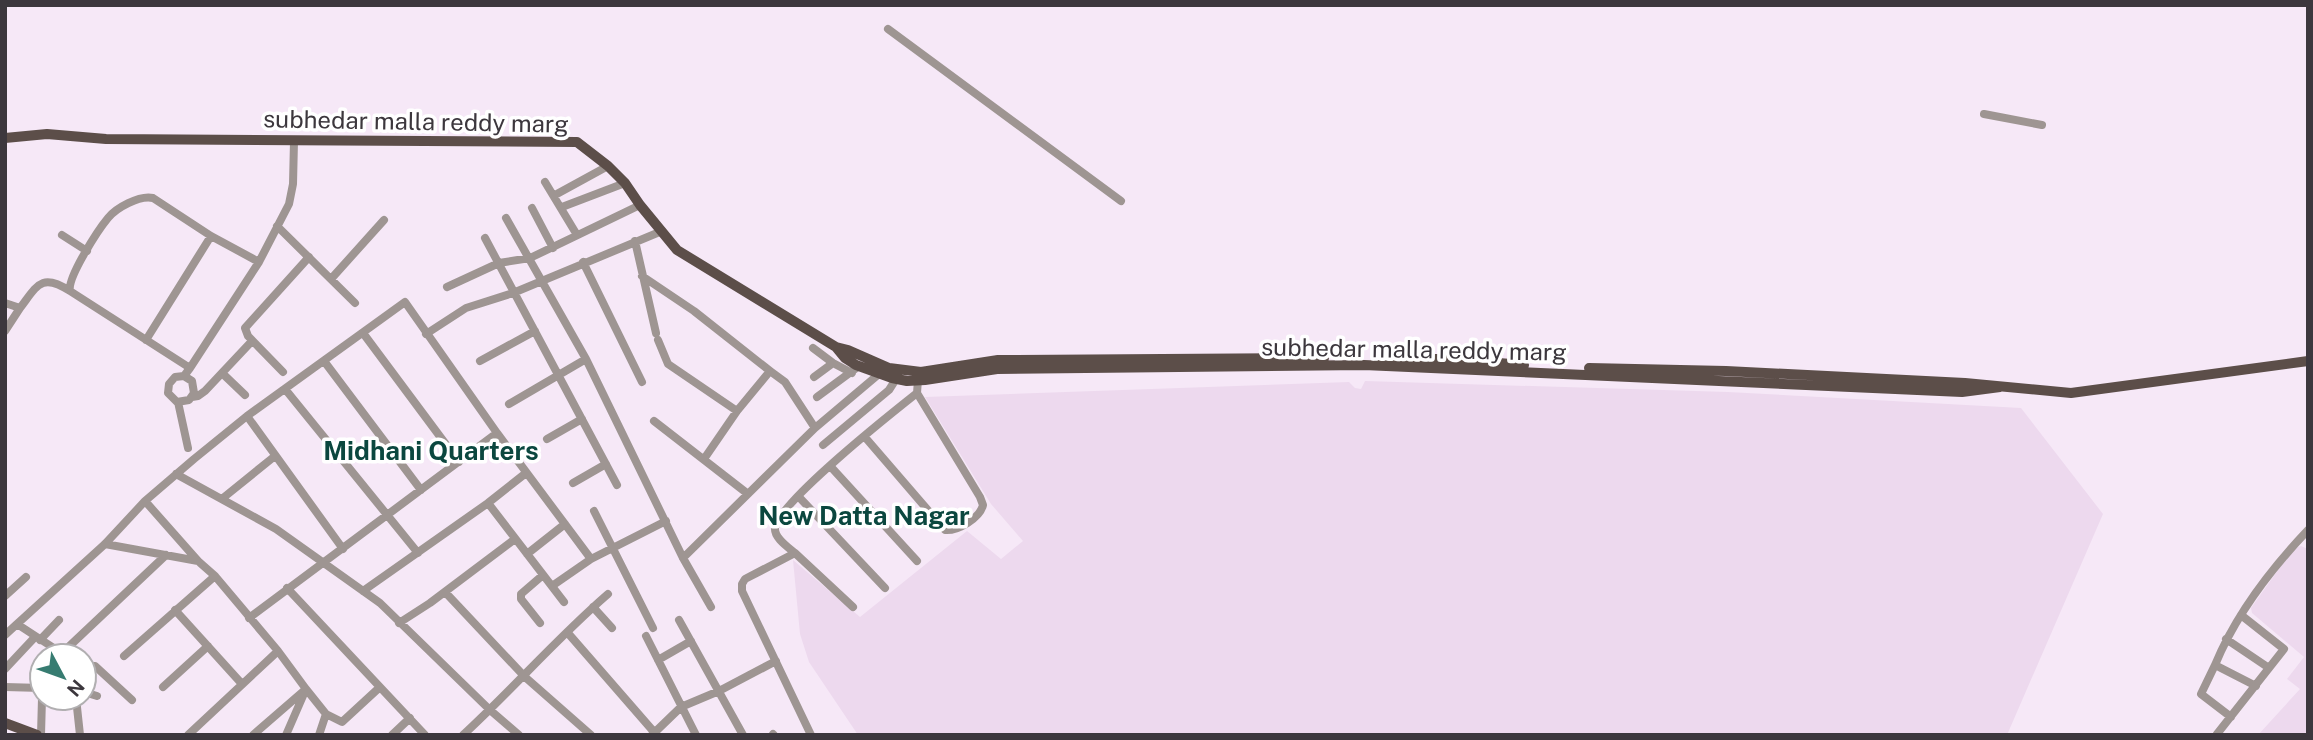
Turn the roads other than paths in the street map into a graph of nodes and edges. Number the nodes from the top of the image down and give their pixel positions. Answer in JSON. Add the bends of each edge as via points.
{"nodes":[{"id":1,"x":888,"y":29,"type":"dead end"},
{"id":2,"x":1984,"y":114,"type":"dead end"},
{"id":3,"x":2042,"y":125,"type":"dead end"},
{"id":4,"x":5,"y":138,"type":"edge"},
{"id":5,"x":294,"y":141,"type":"junction"},
{"id":6,"x":608,"y":166,"type":"junction"},
{"id":7,"x":545,"y":182,"type":"dead end"},
{"id":8,"x":625,"y":183,"type":"junction"},
{"id":9,"x":555,"y":195,"type":"junction"},
{"id":10,"x":1121,"y":201,"type":"dead end"},
{"id":11,"x":640,"y":205,"type":"junction"},
{"id":12,"x":562,"y":207,"type":"junction"},
{"id":13,"x":532,"y":208,"type":"dead end"},
{"id":14,"x":506,"y":218,"type":"dead end"},
{"id":15,"x":384,"y":220,"type":"dead end"},
{"id":16,"x":277,"y":226,"type":"junction"},
{"id":17,"x":662,"y":231,"type":"junction"},
{"id":18,"x":62,"y":235,"type":"dead end"},
{"id":19,"x":578,"y":235,"type":"junction"},
{"id":20,"x":211,"y":236,"type":"junction"},
{"id":21,"x":485,"y":238,"type":"dead end"},
{"id":22,"x":635,"y":241,"type":"junction"},
{"id":23,"x":552,"y":248,"type":"junction"},
{"id":24,"x":87,"y":251,"type":"junction"},
{"id":25,"x":309,"y":257,"type":"junction"},
{"id":26,"x":530,"y":258,"type":"junction"},
{"id":27,"x":259,"y":262,"type":"junction"},
{"id":28,"x":583,"y":262,"type":"junction"},
{"id":29,"x":499,"y":263,"type":"junction"},
{"id":30,"x":642,"y":276,"type":"junction"},
{"id":31,"x":331,"y":279,"type":"junction"},
{"id":32,"x":541,"y":281,"type":"junction"},
{"id":33,"x":447,"y":287,"type":"dead end"},
{"id":34,"x":70,"y":291,"type":"junction"},
{"id":35,"x":513,"y":293,"type":"junction"},
{"id":36,"x":5,"y":303,"type":"edge"},
{"id":37,"x":355,"y":303,"type":"dead end"},
{"id":38,"x":20,"y":308,"type":"junction"},
{"id":39,"x":5,"y":331,"type":"edge"},
{"id":40,"x":535,"y":331,"type":"junction"},
{"id":41,"x":363,"y":333,"type":"junction"},
{"id":42,"x":426,"y":334,"type":"junction"},
{"id":43,"x":146,"y":340,"type":"junction"},
{"id":44,"x":253,"y":341,"type":"junction"},
{"id":45,"x":813,"y":348,"type":"dead end"},
{"id":46,"x":836,"y":348,"type":"junction"},
{"id":47,"x":586,"y":359,"type":"junction"},
{"id":48,"x":324,"y":361,"type":"junction"},
{"id":49,"x":480,"y":361,"type":"dead end"},
{"id":50,"x":2308,"y":361,"type":"edge"},
{"id":51,"x":833,"y":363,"type":"junction"},
{"id":52,"x":190,"y":368,"type":"junction"},
{"id":53,"x":856,"y":369,"type":"junction"},
{"id":54,"x":769,"y":370,"type":"junction"},
{"id":55,"x":283,"y":372,"type":"dead end"},
{"id":56,"x":222,"y":373,"type":"junction"},
{"id":57,"x":558,"y":374,"type":"junction"},
{"id":58,"x":879,"y":374,"type":"junction"},
{"id":59,"x":184,"y":376,"type":"junction"},
{"id":60,"x":814,"y":377,"type":"dead end"},
{"id":61,"x":896,"y":379,"type":"junction"},
{"id":62,"x":918,"y":380,"type":"junction"},
{"id":63,"x":642,"y":382,"type":"dead end"},
{"id":64,"x":2000,"y":387,"type":"junction"},
{"id":65,"x":285,"y":389,"type":"junction"},
{"id":66,"x":917,"y":393,"type":"junction"},
{"id":67,"x":245,"y":395,"type":"dead end"},
{"id":68,"x":192,"y":397,"type":"junction"},
{"id":69,"x":817,"y":397,"type":"dead end"},
{"id":70,"x":178,"y":402,"type":"junction"},
{"id":71,"x":509,"y":404,"type":"dead end"},
{"id":72,"x":737,"y":411,"type":"junction"},
{"id":73,"x":247,"y":416,"type":"junction"},
{"id":74,"x":582,"y":419,"type":"junction"},
{"id":75,"x":654,"y":421,"type":"dead end"},
{"id":76,"x":815,"y":428,"type":"junction"},
{"id":77,"x":497,"y":433,"type":"junction"},
{"id":78,"x":864,"y":436,"type":"junction"},
{"id":79,"x":547,"y":439,"type":"dead end"},
{"id":80,"x":823,"y":445,"type":"dead end"},
{"id":81,"x":188,"y":448,"type":"dead end"},
{"id":82,"x":275,"y":456,"type":"junction"},
{"id":83,"x":704,"y":459,"type":"junction"},
{"id":84,"x":459,"y":462,"type":"junction"},
{"id":85,"x":606,"y":464,"type":"junction"},
{"id":86,"x":831,"y":467,"type":"junction"},
{"id":87,"x":526,"y":473,"type":"junction"},
{"id":88,"x":176,"y":474,"type":"junction"},
{"id":89,"x":573,"y":483,"type":"dead end"},
{"id":90,"x":617,"y":485,"type":"dead end"},
{"id":91,"x":421,"y":490,"type":"junction"},
{"id":92,"x":748,"y":494,"type":"junction"},
{"id":93,"x":798,"y":496,"type":"junction"},
{"id":94,"x":223,"y":498,"type":"junction"},
{"id":95,"x":145,"y":500,"type":"junction"},
{"id":96,"x":488,"y":503,"type":"junction"},
{"id":97,"x":594,"y":511,"type":"dead end"},
{"id":98,"x":387,"y":516,"type":"junction"},
{"id":99,"x":666,"y":521,"type":"junction"},
{"id":100,"x":565,"y":524,"type":"junction"},
{"id":101,"x":2308,"y":530,"type":"edge"},
{"id":102,"x":515,"y":538,"type":"junction"},
{"id":103,"x":105,"y":544,"type":"junction"},
{"id":104,"x":343,"y":549,"type":"junction"},
{"id":105,"x":613,"y":549,"type":"junction"},
{"id":106,"x":418,"y":553,"type":"junction"},
{"id":107,"x":794,"y":553,"type":"junction"},
{"id":108,"x":527,"y":554,"type":"junction"},
{"id":109,"x":166,"y":555,"type":"junction"},
{"id":110,"x":682,"y":558,"type":"junction"},
{"id":111,"x":591,"y":559,"type":"junction"},
{"id":112,"x":198,"y":561,"type":"junction"},
{"id":113,"x":917,"y":561,"type":"dead end"},
{"id":114,"x":324,"y":564,"type":"junction"},
{"id":115,"x":543,"y":575,"type":"junction"},
{"id":116,"x":215,"y":576,"type":"junction"},
{"id":117,"x":26,"y":577,"type":"dead end"},
{"id":118,"x":552,"y":586,"type":"junction"},
{"id":119,"x":287,"y":588,"type":"junction"},
{"id":120,"x":885,"y":588,"type":"dead end"},
{"id":121,"x":363,"y":591,"type":"junction"},
{"id":122,"x":445,"y":592,"type":"junction"},
{"id":123,"x":608,"y":594,"type":"dead end"},
{"id":124,"x":5,"y":596,"type":"edge"},
{"id":125,"x":565,"y":602,"type":"dead end"},
{"id":126,"x":593,"y":607,"type":"junction"},
{"id":127,"x":710,"y":607,"type":"dead end"},
{"id":128,"x":853,"y":607,"type":"dead end"},
{"id":129,"x":175,"y":610,"type":"junction"},
{"id":130,"x":2241,"y":615,"type":"junction"},
{"id":131,"x":249,"y":618,"type":"junction"},
{"id":132,"x":59,"y":620,"type":"dead end"},
{"id":133,"x":679,"y":620,"type":"dead end"},
{"id":134,"x":399,"y":623,"type":"junction"},
{"id":135,"x":540,"y":623,"type":"dead end"},
{"id":136,"x":17,"y":624,"type":"junction"},
{"id":137,"x":612,"y":628,"type":"dead end"},
{"id":138,"x":653,"y":628,"type":"dead end"},
{"id":139,"x":567,"y":632,"type":"junction"},
{"id":140,"x":5,"y":635,"type":"edge"},
{"id":141,"x":646,"y":636,"type":"dead end"},
{"id":142,"x":38,"y":639,"type":"junction"},
{"id":143,"x":2226,"y":639,"type":"junction"},
{"id":144,"x":691,"y":641,"type":"junction"},
{"id":145,"x":43,"y":642,"type":"edge"},
{"id":146,"x":77,"y":642,"type":"edge"},
{"id":147,"x":208,"y":646,"type":"junction"},
{"id":148,"x":278,"y":651,"type":"junction"},
{"id":149,"x":124,"y":656,"type":"dead end"},
{"id":150,"x":658,"y":660,"type":"junction"},
{"id":151,"x":776,"y":662,"type":"junction"},
{"id":152,"x":2215,"y":665,"type":"junction"},
{"id":153,"x":2269,"y":668,"type":"junction"},
{"id":154,"x":5,"y":670,"type":"edge"},
{"id":155,"x":98,"y":670,"type":"edge"},
{"id":156,"x":525,"y":677,"type":"junction"},
{"id":157,"x":242,"y":684,"type":"junction"},
{"id":158,"x":2256,"y":686,"type":"junction"},
{"id":159,"x":5,"y":687,"type":"edge"},
{"id":160,"x":163,"y":687,"type":"dead end"},
{"id":161,"x":380,"y":687,"type":"junction"},
{"id":162,"x":28,"y":688,"type":"edge"},
{"id":163,"x":306,"y":689,"type":"junction"},
{"id":164,"x":719,"y":691,"type":"junction"},
{"id":165,"x":132,"y":701,"type":"dead end"},
{"id":166,"x":681,"y":707,"type":"junction"},
{"id":167,"x":490,"y":710,"type":"junction"},
{"id":168,"x":41,"y":712,"type":"edge"},
{"id":169,"x":78,"y":712,"type":"edge"},
{"id":170,"x":326,"y":714,"type":"junction"},
{"id":171,"x":2231,"y":717,"type":"junction"},
{"id":172,"x":410,"y":718,"type":"junction"},
{"id":173,"x":5,"y":723,"type":"edge"},
{"id":174,"x":514,"y":733,"type":"edge"},
{"id":175,"x":653,"y":733,"type":"edge"},
{"id":176,"x":2217,"y":734,"type":"edge"},
{"id":177,"x":39,"y":735,"type":"edge"},
{"id":178,"x":80,"y":735,"type":"edge"},
{"id":179,"x":188,"y":735,"type":"edge"},
{"id":180,"x":253,"y":735,"type":"edge"},
{"id":181,"x":286,"y":735,"type":"edge"},
{"id":182,"x":320,"y":735,"type":"edge"},
{"id":183,"x":392,"y":735,"type":"edge"},
{"id":184,"x":425,"y":735,"type":"edge"},
{"id":185,"x":463,"y":735,"type":"edge"},
{"id":186,"x":591,"y":735,"type":"edge"},
{"id":187,"x":696,"y":735,"type":"edge"},
{"id":188,"x":743,"y":735,"type":"edge"},
{"id":189,"x":811,"y":735,"type":"edge"}],
"edges":[{"from":1,"to":10,"type":"street"},
{"from":2,"to":3,"type":"street"},
{"from":4,"to":5,"type":"main road","name":"subhedar malla reddy marg","via":[[47,134]]},
{"from":5,"to":6,"type":"main road","name":"subhedar malla reddy marg","via":[[577,142]]},
{"from":5,"to":16,"type":"street","via":[[293,184]]},
{"from":6,"to":8,"type":"main road","name":"subhedar malla reddy marg"},
{"from":6,"to":9,"type":"street"},
{"from":7,"to":9,"type":"street"},
{"from":8,"to":11,"type":"main road","name":"subhedar malla reddy marg"},
{"from":8,"to":12,"type":"street"},
{"from":9,"to":12,"type":"street"},
{"from":11,"to":17,"type":"main road","name":"subhedar malla reddy marg"},
{"from":11,"to":19,"type":"street"},
{"from":12,"to":19,"type":"street"},
{"from":13,"to":23,"type":"street"},
{"from":14,"to":26,"type":"street"},
{"from":15,"to":31,"type":"street"},
{"from":16,"to":25,"type":"street"},
{"from":16,"to":27,"type":"street"},
{"from":17,"to":22,"type":"street"},
{"from":17,"to":46,"type":"main road","name":"subhedar malla reddy marg","via":[[677,250]]},
{"from":18,"to":24,"type":"street"},
{"from":19,"to":23,"type":"street"},
{"from":20,"to":24,"type":"street","via":[[146,197],[110,216]]},
{"from":20,"to":27,"type":"street"},
{"from":20,"to":43,"type":"street"},
{"from":21,"to":29,"type":"street"},
{"from":22,"to":28,"type":"street"},
{"from":22,"to":30,"type":"street"},
{"from":23,"to":26,"type":"street"},
{"from":24,"to":34,"type":"street","via":[[68,286]]},
{"from":25,"to":31,"type":"street"},
{"from":25,"to":44,"type":"street","via":[[245,328]]},
{"from":26,"to":29,"type":"street"},
{"from":26,"to":32,"type":"street"},
{"from":27,"to":52,"type":"street"},
{"from":28,"to":32,"type":"street"},
{"from":28,"to":63,"type":"street"},
{"from":29,"to":33,"type":"street"},
{"from":29,"to":35,"type":"street"},
{"from":30,"to":54,"type":"street","via":[[694,310]]},
{"from":30,"to":72,"type":"street","via":[[668,364]]},
{"from":31,"to":37,"type":"street"},
{"from":32,"to":35,"type":"street"},
{"from":32,"to":47,"type":"street"},
{"from":34,"to":38,"type":"street","via":[[45,282]]},
{"from":34,"to":43,"type":"street"},
{"from":35,"to":40,"type":"street"},
{"from":35,"to":42,"type":"street","via":[[466,308]]},
{"from":36,"to":38,"type":"street"},
{"from":38,"to":39,"type":"street"},
{"from":40,"to":49,"type":"street"},
{"from":40,"to":57,"type":"street"},
{"from":41,"to":42,"type":"street","via":[[405,303]]},
{"from":41,"to":48,"type":"street"},
{"from":41,"to":84,"type":"street"},
{"from":42,"to":77,"type":"street"},
{"from":43,"to":52,"type":"street"},
{"from":44,"to":55,"type":"street"},
{"from":44,"to":56,"type":"street"},
{"from":45,"to":51,"type":"street"},
{"from":46,"to":53,"type":"main road","name":"subhedar malla reddy marg"},
{"from":46,"to":64,"type":"main road","name":"subhedar malla reddy marg","via":[[889,368],[921,372],[998,360],[1447,359],[1554,368],[1726,371]]},
{"from":47,"to":57,"type":"street"},
{"from":47,"to":99,"type":"street"},
{"from":48,"to":65,"type":"street"},
{"from":48,"to":91,"type":"street"},
{"from":50,"to":64,"type":"main road","name":"subhedar malla reddy marg","via":[[2071,393]]},
{"from":51,"to":53,"type":"street"},
{"from":51,"to":60,"type":"street"},
{"from":52,"to":59,"type":"street"},
{"from":53,"to":58,"type":"main road","name":"subhedar malla reddy marg"},
{"from":53,"to":69,"type":"street"},
{"from":54,"to":72,"type":"street"},
{"from":54,"to":76,"type":"street","via":[[785,382]]},
{"from":56,"to":67,"type":"street"},
{"from":56,"to":68,"type":"street","via":[[202,394]]},
{"from":57,"to":71,"type":"street"},
{"from":57,"to":74,"type":"street"},
{"from":58,"to":61,"type":"main road","name":"subhedar malla reddy marg"},
{"from":58,"to":76,"type":"street"},
{"from":59,"to":68,"type":"street","via":[[194,384]]},
{"from":59,"to":70,"type":"street","via":[[169,384],[170,397]]},
{"from":61,"to":62,"type":"main road","name":"subhedar malla reddy marg"},
{"from":61,"to":80,"type":"street"},
{"from":62,"to":64,"type":"main road","name":"subhedar malla reddy marg","via":[[997,369],[1364,365],[1962,391]]},
{"from":62,"to":66,"type":"street"},
{"from":65,"to":73,"type":"street"},
{"from":65,"to":98,"type":"street"},
{"from":66,"to":78,"type":"street"},
{"from":66,"to":78,"type":"street","via":[[982,502],[980,513],[954,531],[945,530]]},
{"from":68,"to":70,"type":"street"},
{"from":70,"to":81,"type":"street"},
{"from":72,"to":83,"type":"street"},
{"from":73,"to":82,"type":"street"},
{"from":73,"to":88,"type":"street"},
{"from":74,"to":79,"type":"street"},
{"from":74,"to":85,"type":"street"},
{"from":75,"to":83,"type":"street"},
{"from":76,"to":92,"type":"street"},
{"from":77,"to":84,"type":"street"},
{"from":77,"to":87,"type":"street"},
{"from":78,"to":86,"type":"street"},
{"from":82,"to":94,"type":"street"},
{"from":82,"to":104,"type":"street"},
{"from":83,"to":92,"type":"street"},
{"from":84,"to":91,"type":"street"},
{"from":85,"to":89,"type":"street"},
{"from":85,"to":90,"type":"street"},
{"from":86,"to":93,"type":"street"},
{"from":86,"to":113,"type":"street"},
{"from":87,"to":96,"type":"street"},
{"from":87,"to":100,"type":"street"},
{"from":88,"to":94,"type":"street"},
{"from":88,"to":95,"type":"street"},
{"from":91,"to":98,"type":"street"},
{"from":92,"to":110,"type":"street"},
{"from":93,"to":107,"type":"street","via":[[775,527]]},
{"from":93,"to":120,"type":"street"},
{"from":94,"to":114,"type":"street"},
{"from":95,"to":103,"type":"street"},
{"from":95,"to":112,"type":"street"},
{"from":96,"to":102,"type":"street"},
{"from":96,"to":106,"type":"street"},
{"from":97,"to":105,"type":"street"},
{"from":98,"to":104,"type":"street"},
{"from":98,"to":106,"type":"street"},
{"from":99,"to":105,"type":"street"},
{"from":99,"to":110,"type":"street"},
{"from":100,"to":108,"type":"street"},
{"from":100,"to":111,"type":"street"},
{"from":101,"to":130,"type":"street"},
{"from":102,"to":108,"type":"street"},
{"from":102,"to":122,"type":"street"},
{"from":103,"to":109,"type":"street"},
{"from":103,"to":136,"type":"street"},
{"from":104,"to":114,"type":"street"},
{"from":105,"to":111,"type":"street"},
{"from":105,"to":138,"type":"street"},
{"from":106,"to":121,"type":"street"},
{"from":107,"to":128,"type":"street"},
{"from":107,"to":151,"type":"street","via":[[742,583]]},
{"from":108,"to":115,"type":"street"},
{"from":109,"to":112,"type":"street"},
{"from":109,"to":146,"type":"street"},
{"from":110,"to":127,"type":"street"},
{"from":111,"to":118,"type":"street"},
{"from":112,"to":116,"type":"street"},
{"from":114,"to":119,"type":"street"},
{"from":114,"to":121,"type":"street"},
{"from":115,"to":118,"type":"street"},
{"from":115,"to":135,"type":"street","via":[[521,594]]},
{"from":116,"to":129,"type":"street"},
{"from":116,"to":131,"type":"street"},
{"from":117,"to":124,"type":"street"},
{"from":118,"to":125,"type":"street"},
{"from":119,"to":131,"type":"street"},
{"from":119,"to":161,"type":"street"},
{"from":121,"to":134,"type":"street"},
{"from":122,"to":134,"type":"street"},
{"from":122,"to":156,"type":"street"},
{"from":123,"to":126,"type":"street"},
{"from":126,"to":137,"type":"street"},
{"from":126,"to":139,"type":"street"},
{"from":129,"to":147,"type":"street"},
{"from":129,"to":149,"type":"street"},
{"from":130,"to":143,"type":"street"},
{"from":130,"to":153,"type":"street","via":[[2284,649]]},
{"from":131,"to":148,"type":"street"},
{"from":132,"to":142,"type":"street"},
{"from":133,"to":144,"type":"street"},
{"from":134,"to":167,"type":"street"},
{"from":136,"to":140,"type":"street"},
{"from":136,"to":142,"type":"street"},
{"from":139,"to":156,"type":"street"},
{"from":139,"to":175,"type":"street"},
{"from":141,"to":150,"type":"street"},
{"from":142,"to":145,"type":"street"},
{"from":142,"to":154,"type":"street"},
{"from":143,"to":152,"type":"street"},
{"from":143,"to":153,"type":"street"},
{"from":144,"to":150,"type":"street"},
{"from":144,"to":164,"type":"street"},
{"from":147,"to":157,"type":"street"},
{"from":147,"to":160,"type":"street"},
{"from":148,"to":157,"type":"street"},
{"from":148,"to":163,"type":"street"},
{"from":150,"to":166,"type":"street"},
{"from":151,"to":164,"type":"street"},
{"from":151,"to":189,"type":"street"},
{"from":152,"to":158,"type":"street"},
{"from":152,"to":171,"type":"street","via":[[2201,694]]},
{"from":153,"to":158,"type":"street"},
{"from":155,"to":165,"type":"street"},
{"from":156,"to":167,"type":"street"},
{"from":156,"to":186,"type":"street"},
{"from":157,"to":179,"type":"street"},
{"from":158,"to":171,"type":"street"},
{"from":159,"to":162,"type":"street"},
{"from":161,"to":170,"type":"street","via":[[342,722]]},
{"from":161,"to":172,"type":"street"},
{"from":163,"to":170,"type":"street"},
{"from":163,"to":180,"type":"street"},
{"from":163,"to":181,"type":"street"},
{"from":164,"to":166,"type":"street"},
{"from":164,"to":188,"type":"street"},
{"from":166,"to":175,"type":"street"},
{"from":166,"to":187,"type":"street"},
{"from":167,"to":174,"type":"street"},
{"from":167,"to":185,"type":"street"},
{"from":168,"to":177,"type":"street"},
{"from":169,"to":178,"type":"street"},
{"from":170,"to":182,"type":"street"},
{"from":171,"to":176,"type":"street"},
{"from":172,"to":183,"type":"street"},
{"from":172,"to":184,"type":"street"},
{"from":173,"to":177,"type":"main road"}]}
